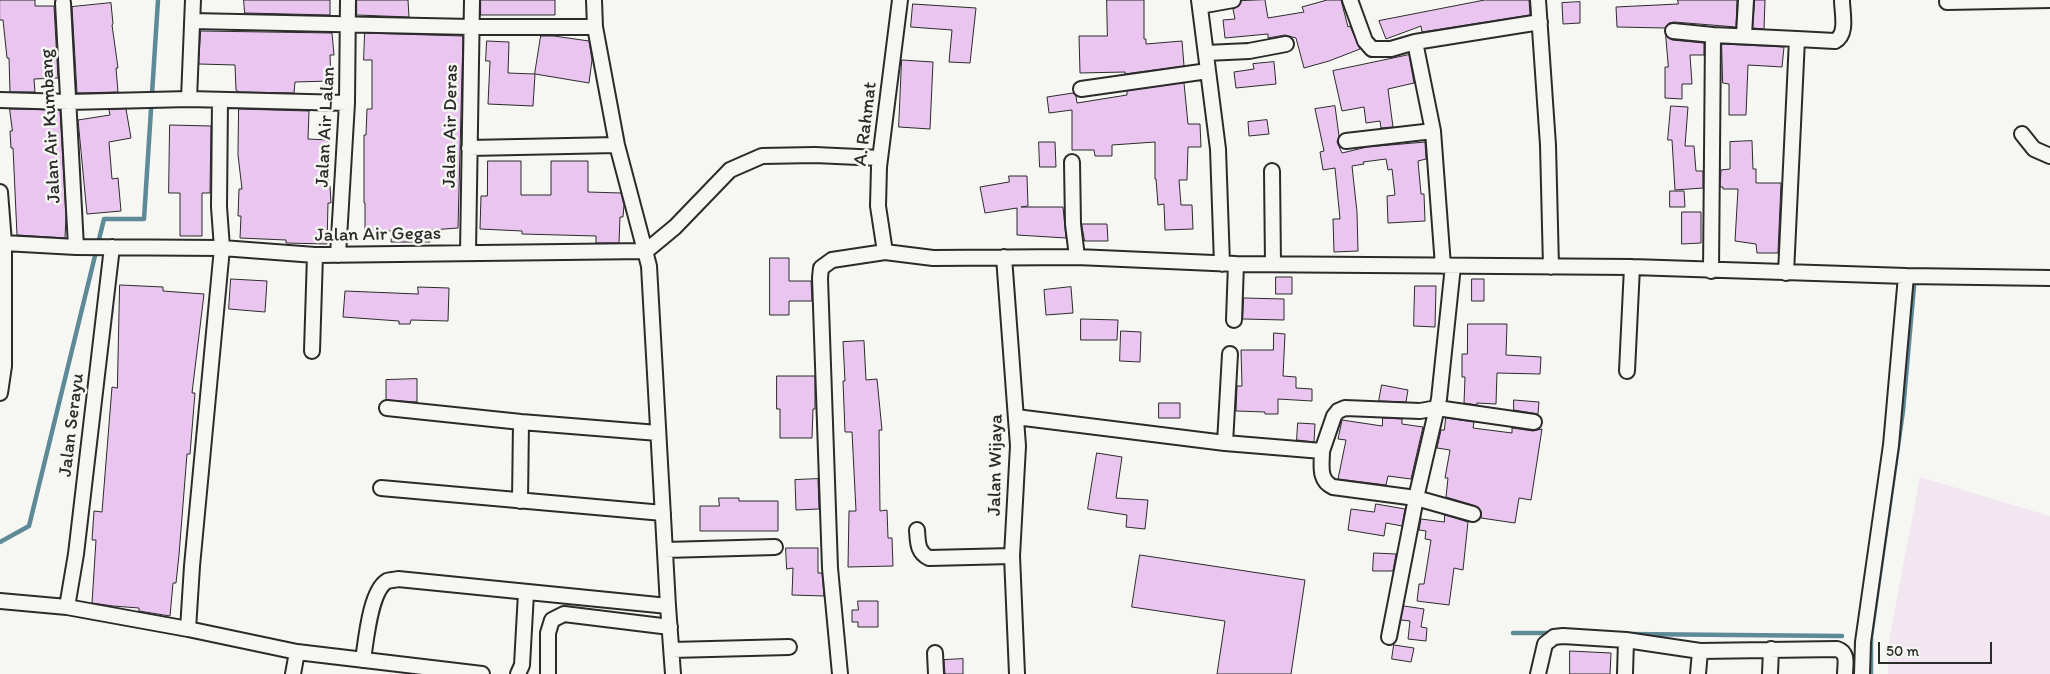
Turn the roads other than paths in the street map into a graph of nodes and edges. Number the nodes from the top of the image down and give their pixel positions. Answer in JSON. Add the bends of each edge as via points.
{"nodes":[{"id":1,"x":193,"y":0,"type":"edge"},
{"id":2,"x":348,"y":0,"type":"edge"},
{"id":3,"x":472,"y":0,"type":"edge"},
{"id":4,"x":594,"y":0,"type":"edge"},
{"id":5,"x":900,"y":0,"type":"edge"},
{"id":6,"x":1233,"y":0,"type":"edge"},
{"id":7,"x":1350,"y":0,"type":"edge"},
{"id":8,"x":1538,"y":0,"type":"edge"},
{"id":9,"x":1746,"y":0,"type":"edge"},
{"id":10,"x":1842,"y":0,"type":"edge"},
{"id":11,"x":2050,"y":0,"type":"edge"},
{"id":12,"x":1947,"y":2,"type":"dead end"},
{"id":13,"x":63,"y":3,"type":"dead end"},
{"id":14,"x":1200,"y":3,"type":"edge"},
{"id":15,"x":192,"y":21,"type":"junction"},
{"id":16,"x":1540,"y":22,"type":"junction"},
{"id":17,"x":348,"y":25,"type":"junction"},
{"id":18,"x":472,"y":27,"type":"junction"},
{"id":19,"x":594,"y":27,"type":"junction"},
{"id":20,"x":1673,"y":32,"type":"dead end"},
{"id":21,"x":1713,"y":36,"type":"junction"},
{"id":22,"x":1744,"y":36,"type":"junction"},
{"id":23,"x":1797,"y":39,"type":"junction"},
{"id":24,"x":1415,"y":42,"type":"junction"},
{"id":25,"x":1286,"y":44,"type":"dead end"},
{"id":26,"x":1206,"y":53,"type":"junction"},
{"id":27,"x":1208,"y":71,"type":"junction"},
{"id":28,"x":1081,"y":89,"type":"dead end"},
{"id":29,"x":182,"y":99,"type":"junction"},
{"id":30,"x":0,"y":100,"type":"edge"},
{"id":31,"x":220,"y":100,"type":"junction"},
{"id":32,"x":69,"y":102,"type":"junction"},
{"id":33,"x":347,"y":103,"type":"junction"},
{"id":34,"x":1433,"y":131,"type":"junction"},
{"id":35,"x":2022,"y":134,"type":"dead end"},
{"id":36,"x":1346,"y":141,"type":"dead end"},
{"id":37,"x":617,"y":145,"type":"junction"},
{"id":38,"x":470,"y":148,"type":"junction"},
{"id":39,"x":2050,"y":156,"type":"edge"},
{"id":40,"x":880,"y":158,"type":"junction"},
{"id":41,"x":1072,"y":162,"type":"dead end"},
{"id":42,"x":1272,"y":171,"type":"dead end"},
{"id":43,"x":0,"y":192,"type":"edge"},
{"id":44,"x":4,"y":243,"type":"junction"},
{"id":45,"x":80,"y":247,"type":"junction"},
{"id":46,"x":108,"y":247,"type":"junction"},
{"id":47,"x":222,"y":248,"type":"junction"},
{"id":48,"x":646,"y":251,"type":"junction"},
{"id":49,"x":468,"y":252,"type":"junction"},
{"id":50,"x":885,"y":252,"type":"junction"},
{"id":51,"x":314,"y":255,"type":"junction"},
{"id":52,"x":338,"y":255,"type":"junction"},
{"id":53,"x":1004,"y":258,"type":"junction"},
{"id":54,"x":1077,"y":258,"type":"junction"},
{"id":55,"x":1229,"y":264,"type":"junction"},
{"id":56,"x":1273,"y":264,"type":"junction"},
{"id":57,"x":1448,"y":266,"type":"junction"},
{"id":58,"x":1551,"y":266,"type":"junction"},
{"id":59,"x":1632,"y":267,"type":"junction"},
{"id":60,"x":1711,"y":271,"type":"junction"},
{"id":61,"x":1786,"y":273,"type":"junction"},
{"id":62,"x":1906,"y":276,"type":"junction"},
{"id":63,"x":2050,"y":278,"type":"edge"},
{"id":64,"x":2,"y":284,"type":"edge"},
{"id":65,"x":1234,"y":320,"type":"dead end"},
{"id":66,"x":312,"y":351,"type":"dead end"},
{"id":67,"x":1230,"y":354,"type":"dead end"},
{"id":68,"x":2,"y":366,"type":"edge"},
{"id":69,"x":1627,"y":371,"type":"dead end"},
{"id":70,"x":0,"y":393,"type":"edge"},
{"id":71,"x":387,"y":408,"type":"dead end"},
{"id":72,"x":1437,"y":408,"type":"junction"},
{"id":73,"x":1016,"y":417,"type":"junction"},
{"id":74,"x":521,"y":422,"type":"junction"},
{"id":75,"x":1534,"y":422,"type":"dead end"},
{"id":76,"x":658,"y":433,"type":"junction"},
{"id":77,"x":1225,"y":442,"type":"junction"},
{"id":78,"x":1322,"y":451,"type":"junction"},
{"id":79,"x":381,"y":488,"type":"dead end"},
{"id":80,"x":1416,"y":498,"type":"junction"},
{"id":81,"x":520,"y":501,"type":"junction"},
{"id":82,"x":663,"y":513,"type":"junction"},
{"id":83,"x":1474,"y":514,"type":"dead end"},
{"id":84,"x":918,"y":530,"type":"dead end"},
{"id":85,"x":775,"y":547,"type":"dead end"},
{"id":86,"x":665,"y":550,"type":"junction"},
{"id":87,"x":1012,"y":556,"type":"junction"},
{"id":88,"x":526,"y":593,"type":"junction"},
{"id":89,"x":0,"y":601,"type":"edge"},
{"id":90,"x":668,"y":606,"type":"junction"},
{"id":91,"x":67,"y":607,"type":"junction"},
{"id":92,"x":670,"y":627,"type":"junction"},
{"id":93,"x":188,"y":629,"type":"junction"},
{"id":94,"x":1389,"y":637,"type":"dead end"},
{"id":95,"x":1626,"y":640,"type":"junction"},
{"id":96,"x":789,"y":647,"type":"dead end"},
{"id":97,"x":1771,"y":649,"type":"junction"},
{"id":98,"x":672,"y":650,"type":"junction"},
{"id":99,"x":1700,"y":651,"type":"junction"},
{"id":100,"x":297,"y":652,"type":"junction"},
{"id":101,"x":935,"y":653,"type":"dead end"},
{"id":102,"x":363,"y":660,"type":"junction"},
{"id":103,"x":294,"y":674,"type":"edge"},
{"id":104,"x":482,"y":674,"type":"edge"},
{"id":105,"x":518,"y":674,"type":"edge"},
{"id":106,"x":548,"y":674,"type":"edge"},
{"id":107,"x":673,"y":674,"type":"edge"},
{"id":108,"x":840,"y":674,"type":"edge"},
{"id":109,"x":936,"y":674,"type":"edge"},
{"id":110,"x":1017,"y":674,"type":"edge"},
{"id":111,"x":1538,"y":674,"type":"edge"},
{"id":112,"x":1625,"y":674,"type":"edge"},
{"id":113,"x":1698,"y":674,"type":"edge"},
{"id":114,"x":1770,"y":674,"type":"edge"},
{"id":115,"x":1845,"y":674,"type":"edge"},
{"id":116,"x":1862,"y":674,"type":"edge"}],
"edges":[{"from":1,"to":15,"type":"street"},
{"from":2,"to":17,"type":"street","name":"Jalan Air Lalan"},
{"from":3,"to":18,"type":"street","name":"Jalan Air Deras"},
{"from":4,"to":19,"type":"street"},
{"from":5,"to":40,"type":"street","name":"A. Rahmat"},
{"from":6,"to":14,"type":"street"},
{"from":7,"to":24,"type":"street","via":[[1368,46],[1378,50],[1391,49]]},
{"from":8,"to":16,"type":"street"},
{"from":9,"to":22,"type":"street"},
{"from":10,"to":23,"type":"street","via":[[1840,38]]},
{"from":11,"to":12,"type":"street"},
{"from":13,"to":32,"type":"street","name":"Jalan Air Kumbang"},
{"from":14,"to":26,"type":"street"},
{"from":15,"to":17,"type":"street"},
{"from":15,"to":29,"type":"street"},
{"from":16,"to":24,"type":"street"},
{"from":16,"to":58,"type":"street"},
{"from":17,"to":18,"type":"street"},
{"from":17,"to":33,"type":"street","name":"Jalan Air Lalan"},
{"from":18,"to":19,"type":"street"},
{"from":18,"to":38,"type":"street","name":"Jalan Air Deras"},
{"from":19,"to":37,"type":"street"},
{"from":20,"to":21,"type":"street"},
{"from":21,"to":22,"type":"street"},
{"from":21,"to":60,"type":"street"},
{"from":22,"to":23,"type":"street"},
{"from":23,"to":61,"type":"street"},
{"from":24,"to":34,"type":"street"},
{"from":25,"to":26,"type":"street","via":[[1249,51]]},
{"from":26,"to":27,"type":"street"},
{"from":27,"to":28,"type":"street"},
{"from":27,"to":55,"type":"street"},
{"from":29,"to":31,"type":"street"},
{"from":29,"to":32,"type":"street"},
{"from":30,"to":32,"type":"street"},
{"from":31,"to":33,"type":"street"},
{"from":31,"to":47,"type":"street"},
{"from":32,"to":45,"type":"street","name":"Jalan Air Kumbang"},
{"from":33,"to":52,"type":"street","name":"Jalan Air Lalan"},
{"from":34,"to":36,"type":"street"},
{"from":34,"to":57,"type":"street"},
{"from":35,"to":39,"type":"street","via":[[2034,149]]},
{"from":37,"to":38,"type":"street"},
{"from":37,"to":48,"type":"street"},
{"from":38,"to":49,"type":"street","name":"Jalan Air Deras"},
{"from":40,"to":48,"type":"street","via":[[762,156],[730,170],[675,227]]},
{"from":40,"to":50,"type":"street","name":"A. Rahmat","via":[[878,206]]},
{"from":41,"to":54,"type":"street"},
{"from":42,"to":56,"type":"street"},
{"from":43,"to":44,"type":"street"},
{"from":44,"to":45,"type":"street","name":"Jalan Air Gegas"},
{"from":44,"to":64,"type":"street"},
{"from":45,"to":46,"type":"street","name":"Jalan Air Gegas"},
{"from":46,"to":47,"type":"street","name":"Jalan Air Gegas"},
{"from":46,"to":91,"type":"street","name":"Jalan Serayu","via":[[78,544]]},
{"from":47,"to":51,"type":"street","name":"Jalan Air Gegas"},
{"from":47,"to":93,"type":"street"},
{"from":48,"to":49,"type":"street","name":"Jalan Air Gegas"},
{"from":48,"to":76,"type":"street"},
{"from":49,"to":52,"type":"street","name":"Jalan Air Gegas"},
{"from":50,"to":53,"type":"street","via":[[932,258]]},
{"from":50,"to":108,"type":"street","via":[[832,260],[821,268],[830,568]]},
{"from":51,"to":52,"type":"street","name":"Jalan Air Gegas"},
{"from":51,"to":66,"type":"street"},
{"from":53,"to":54,"type":"street"},
{"from":53,"to":73,"type":"street","name":"Jalan Wijaya"},
{"from":54,"to":55,"type":"street"},
{"from":55,"to":56,"type":"street"},
{"from":55,"to":65,"type":"street"},
{"from":56,"to":57,"type":"street"},
{"from":57,"to":58,"type":"street"},
{"from":57,"to":72,"type":"street"},
{"from":58,"to":59,"type":"street"},
{"from":59,"to":60,"type":"street"},
{"from":59,"to":69,"type":"street"},
{"from":60,"to":61,"type":"street"},
{"from":61,"to":62,"type":"street"},
{"from":62,"to":63,"type":"street"},
{"from":62,"to":116,"type":"street","via":[[1891,445],[1863,642]]},
{"from":64,"to":68,"type":"street"},
{"from":67,"to":77,"type":"street"},
{"from":68,"to":70,"type":"street"},
{"from":71,"to":74,"type":"street"},
{"from":72,"to":75,"type":"street"},
{"from":72,"to":78,"type":"street","via":[[1420,411],[1345,408],[1334,416]]},
{"from":72,"to":80,"type":"street"},
{"from":73,"to":77,"type":"street"},
{"from":73,"to":87,"type":"street","name":"Jalan Wijaya","via":[[1018,446]]},
{"from":74,"to":76,"type":"street"},
{"from":74,"to":81,"type":"street"},
{"from":76,"to":82,"type":"street"},
{"from":77,"to":78,"type":"street"},
{"from":78,"to":80,"type":"street","via":[[1322,478],[1333,488]]},
{"from":79,"to":81,"type":"street"},
{"from":80,"to":83,"type":"street"},
{"from":80,"to":94,"type":"street"},
{"from":81,"to":82,"type":"street"},
{"from":82,"to":86,"type":"street"},
{"from":84,"to":87,"type":"street","via":[[919,548],[928,558]]},
{"from":85,"to":86,"type":"street"},
{"from":86,"to":90,"type":"street"},
{"from":87,"to":110,"type":"street","name":"Jalan Wijaya"},
{"from":88,"to":90,"type":"street"},
{"from":88,"to":102,"type":"street","via":[[398,579],[387,581],[377,592],[373,603]]},
{"from":88,"to":105,"type":"street","via":[[522,665]]},
{"from":89,"to":91,"type":"street"},
{"from":90,"to":92,"type":"street"},
{"from":91,"to":93,"type":"street"},
{"from":92,"to":98,"type":"street"},
{"from":92,"to":106,"type":"street","via":[[564,614],[552,620],[548,633]]},
{"from":93,"to":100,"type":"street"},
{"from":95,"to":99,"type":"street"},
{"from":95,"to":111,"type":"street","via":[[1554,638],[1542,650]]},
{"from":95,"to":112,"type":"street"},
{"from":96,"to":98,"type":"street"},
{"from":97,"to":99,"type":"street"},
{"from":97,"to":114,"type":"street"},
{"from":97,"to":115,"type":"street","via":[[1837,649],[1846,657]]},
{"from":98,"to":107,"type":"street"},
{"from":99,"to":113,"type":"street"},
{"from":100,"to":102,"type":"street"},
{"from":100,"to":103,"type":"street"},
{"from":101,"to":109,"type":"street"},
{"from":102,"to":104,"type":"street"}]}
